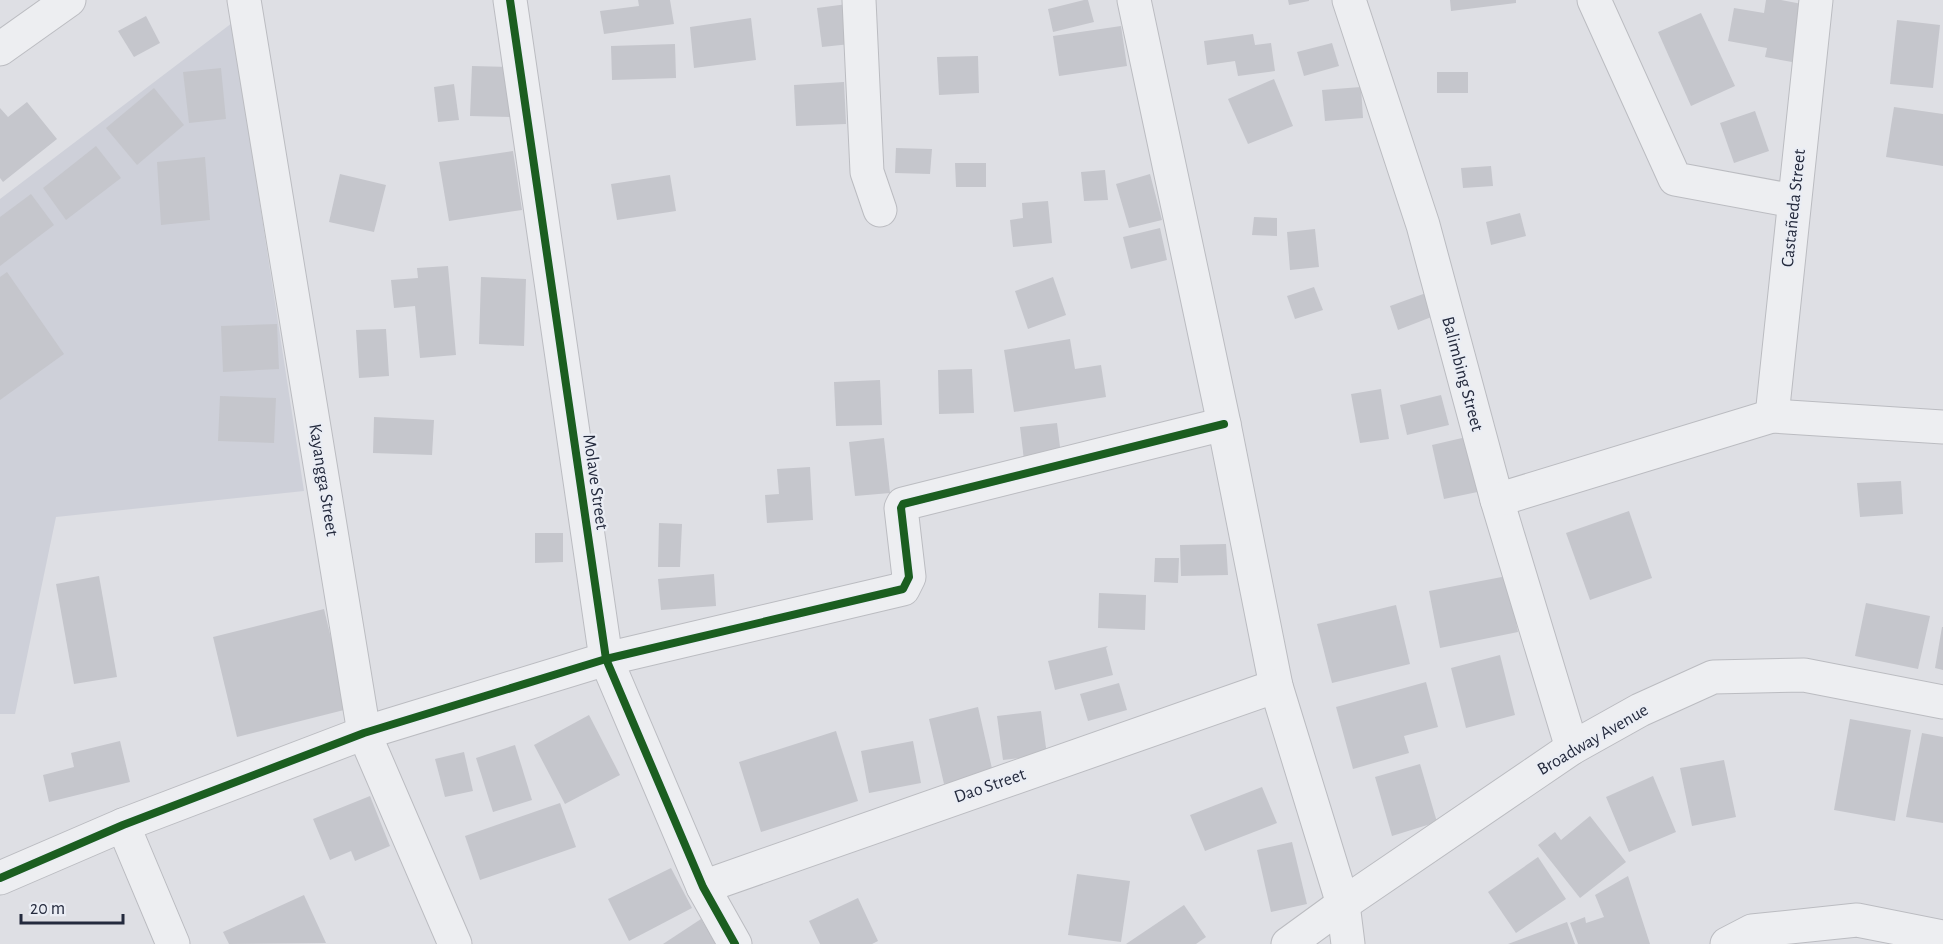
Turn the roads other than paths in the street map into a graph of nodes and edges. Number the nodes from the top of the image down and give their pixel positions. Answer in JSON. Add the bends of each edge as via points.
{"nodes":[{"id":1,"x":69,"y":0,"type":"edge"},
{"id":2,"x":244,"y":0,"type":"edge"},
{"id":3,"x":510,"y":0,"type":"edge"},
{"id":4,"x":859,"y":0,"type":"edge"},
{"id":5,"x":1134,"y":0,"type":"edge"},
{"id":6,"x":1349,"y":0,"type":"edge"},
{"id":7,"x":1594,"y":0,"type":"edge"},
{"id":8,"x":1815,"y":0,"type":"edge"},
{"id":9,"x":0,"y":49,"type":"edge"},
{"id":10,"x":1794,"y":201,"type":"junction"},
{"id":11,"x":880,"y":210,"type":"dead end"},
{"id":12,"x":1772,"y":416,"type":"junction"},
{"id":13,"x":1224,"y":424,"type":"junction"},
{"id":14,"x":1943,"y":427,"type":"edge"},
{"id":15,"x":1497,"y":500,"type":"junction"},
{"id":16,"x":606,"y":660,"type":"junction"},
{"id":17,"x":1276,"y":686,"type":"junction"},
{"id":18,"x":1943,"y":702,"type":"edge"},
{"id":19,"x":364,"y":733,"type":"junction"},
{"id":20,"x":1572,"y":748,"type":"junction"},
{"id":21,"x":123,"y":825,"type":"junction"},
{"id":22,"x":0,"y":878,"type":"edge"},
{"id":23,"x":704,"y":887,"type":"junction"},
{"id":24,"x":1342,"y":904,"type":"junction"},
{"id":25,"x":1943,"y":937,"type":"edge"},
{"id":26,"x":173,"y":944,"type":"edge"},
{"id":27,"x":455,"y":944,"type":"edge"},
{"id":28,"x":735,"y":944,"type":"edge"},
{"id":29,"x":1288,"y":944,"type":"edge"},
{"id":30,"x":1348,"y":944,"type":"edge"},
{"id":31,"x":1727,"y":944,"type":"edge"}],
"edges":[{"from":1,"to":9,"type":"street"},
{"from":2,"to":19,"type":"street","name":"Kayangga Street"},
{"from":3,"to":16,"type":"street","name":"Molave Street"},
{"from":4,"to":11,"type":"street","via":[[867,172]]},
{"from":5,"to":13,"type":"street"},
{"from":6,"to":15,"type":"street","name":"Balimbing Street","via":[[1423,225]]},
{"from":7,"to":10,"type":"street","via":[[1675,179]]},
{"from":8,"to":10,"type":"street","name":"Castañeda Street"},
{"from":10,"to":12,"type":"street","name":"Castañeda Street"},
{"from":12,"to":14,"type":"street"},
{"from":12,"to":15,"type":"street"},
{"from":13,"to":16,"type":"street","via":[[903,504],[909,577],[903,589]]},
{"from":13,"to":17,"type":"street"},
{"from":15,"to":20,"type":"street","name":"Balimbing Street"},
{"from":16,"to":19,"type":"street"},
{"from":16,"to":23,"type":"street","name":"Molave Street"},
{"from":17,"to":23,"type":"street","name":"Dao Street"},
{"from":17,"to":24,"type":"street"},
{"from":18,"to":20,"type":"street","name":"Broadway Avenue","via":[[1803,675],[1713,677],[1640,710]]},
{"from":19,"to":21,"type":"street"},
{"from":19,"to":27,"type":"street","name":"Kayangga Street"},
{"from":20,"to":24,"type":"street","name":"Broadway Avenue"},
{"from":21,"to":22,"type":"street"},
{"from":21,"to":26,"type":"street"},
{"from":23,"to":28,"type":"street","name":"Molave Street"},
{"from":24,"to":29,"type":"street","name":"Broadway Avenue"},
{"from":24,"to":30,"type":"street"},
{"from":25,"to":31,"type":"street","via":[[1857,920],[1752,930]]}]}
